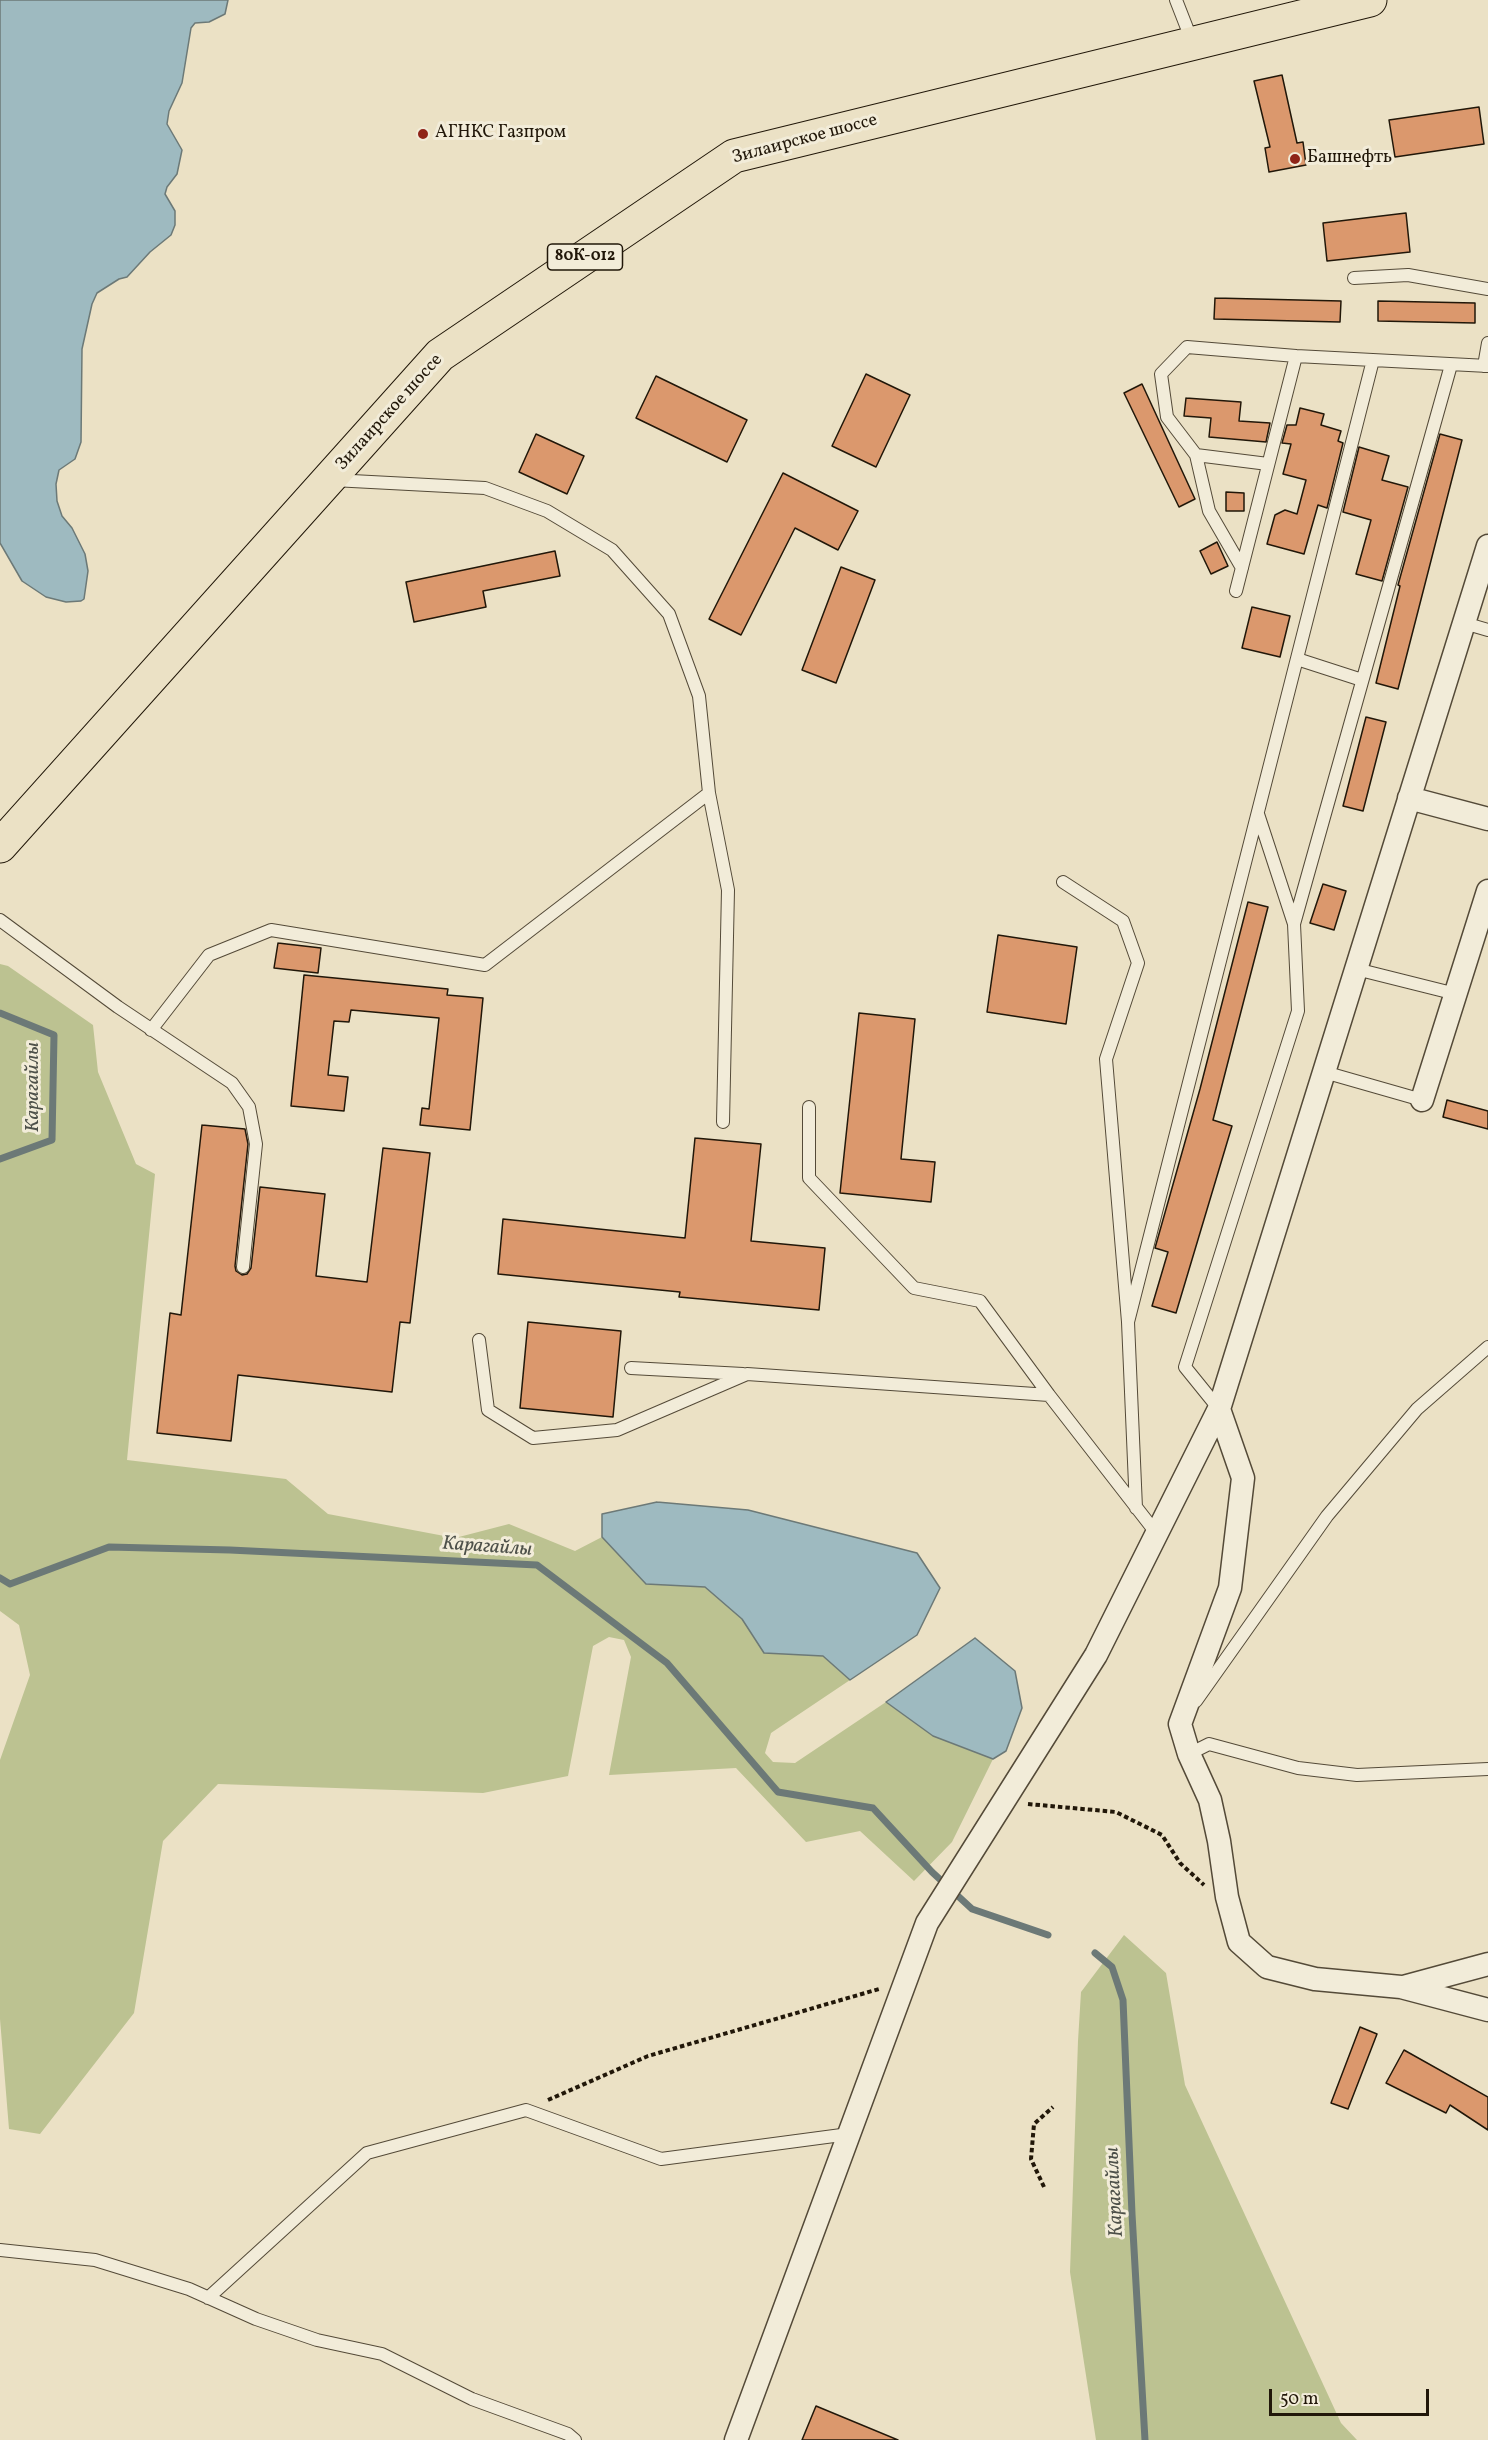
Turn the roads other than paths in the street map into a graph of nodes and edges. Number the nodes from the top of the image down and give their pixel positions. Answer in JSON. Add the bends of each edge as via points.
{"nodes":[{"id":1,"x":1176,"y":0,"type":"edge"},
{"id":2,"x":1370,"y":0,"type":"edge"},
{"id":3,"x":1307,"y":7,"type":"edge"},
{"id":4,"x":1193,"y":42,"type":"junction"},
{"id":5,"x":1354,"y":278,"type":"dead end"},
{"id":6,"x":1488,"y":289,"type":"edge"},
{"id":7,"x":1488,"y":343,"type":"edge"},
{"id":8,"x":1296,"y":357,"type":"junction"},
{"id":9,"x":1373,"y":360,"type":"junction"},
{"id":10,"x":1451,"y":364,"type":"junction"},
{"id":11,"x":1486,"y":366,"type":"edge"},
{"id":12,"x":1196,"y":455,"type":"junction"},
{"id":13,"x":1268,"y":464,"type":"junction"},
{"id":14,"x":329,"y":480,"type":"junction"},
{"id":15,"x":1488,"y":546,"type":"edge"},
{"id":16,"x":1242,"y":568,"type":"junction"},
{"id":17,"x":1236,"y":591,"type":"dead end"},
{"id":18,"x":1464,"y":623,"type":"junction"},
{"id":19,"x":1488,"y":630,"type":"edge"},
{"id":20,"x":1297,"y":659,"type":"junction"},
{"id":21,"x":1362,"y":680,"type":"junction"},
{"id":22,"x":709,"y":793,"type":"junction"},
{"id":23,"x":1409,"y":798,"type":"junction"},
{"id":24,"x":1258,"y":814,"type":"junction"},
{"id":25,"x":1488,"y":819,"type":"edge"},
{"id":26,"x":0,"y":846,"type":"edge"},
{"id":27,"x":1063,"y":882,"type":"dead end"},
{"id":28,"x":1488,"y":891,"type":"edge"},
{"id":29,"x":0,"y":920,"type":"edge"},
{"id":30,"x":1293,"y":924,"type":"junction"},
{"id":31,"x":1356,"y":969,"type":"junction"},
{"id":32,"x":1456,"y":994,"type":"junction"},
{"id":33,"x":151,"y":1030,"type":"junction"},
{"id":34,"x":1324,"y":1072,"type":"junction"},
{"id":35,"x":1422,"y":1100,"type":"joint"},
{"id":36,"x":809,"y":1107,"type":"dead end"},
{"id":37,"x":723,"y":1122,"type":"dead end"},
{"id":38,"x":243,"y":1267,"type":"dead end"},
{"id":39,"x":1128,"y":1322,"type":"junction"},
{"id":40,"x":479,"y":1340,"type":"dead end"},
{"id":41,"x":1488,"y":1347,"type":"edge"},
{"id":42,"x":632,"y":1368,"type":"dead end"},
{"id":43,"x":747,"y":1374,"type":"junction"},
{"id":44,"x":1049,"y":1395,"type":"junction"},
{"id":45,"x":1219,"y":1409,"type":"junction"},
{"id":46,"x":1136,"y":1508,"type":"junction"},
{"id":47,"x":1157,"y":1533,"type":"junction"},
{"id":48,"x":1180,"y":1724,"type":"junction"},
{"id":49,"x":1189,"y":1754,"type":"junction"},
{"id":50,"x":1488,"y":1769,"type":"edge"},
{"id":51,"x":1488,"y":1964,"type":"edge"},
{"id":52,"x":1401,"y":1987,"type":"junction"},
{"id":53,"x":1488,"y":2010,"type":"edge"},
{"id":54,"x":849,"y":2134,"type":"junction"},
{"id":55,"x":0,"y":2250,"type":"edge"},
{"id":56,"x":208,"y":2298,"type":"junction"},
{"id":57,"x":574,"y":2440,"type":"edge"},
{"id":58,"x":736,"y":2440,"type":"edge"}],
"edges":[{"from":1,"to":4,"type":"lane"},
{"from":2,"to":3,"type":"main road","name":"Зилаирское шоссе","number":"80К-012"},
{"from":3,"to":4,"type":"main road","name":"Зилаирское шоссе","number":"80К-012"},
{"from":4,"to":14,"type":"main road","name":"Зилаирское шоссе","number":"80К-012","via":[[734,156],[440,355]]},
{"from":5,"to":6,"type":"lane","via":[[1408,275]]},
{"from":7,"to":11,"type":"lane"},
{"from":8,"to":9,"type":"lane"},
{"from":8,"to":12,"type":"lane","via":[[1187,348],[1161,374],[1167,417]]},
{"from":8,"to":13,"type":"lane"},
{"from":9,"to":10,"type":"lane"},
{"from":9,"to":20,"type":"lane"},
{"from":10,"to":11,"type":"lane"},
{"from":10,"to":21,"type":"lane"},
{"from":12,"to":13,"type":"lane"},
{"from":12,"to":16,"type":"lane","via":[[1209,511]]},
{"from":13,"to":16,"type":"lane"},
{"from":14,"to":22,"type":"lane","via":[[485,489],[546,511],[612,550],[669,614],[699,696]]},
{"from":14,"to":26,"type":"main road","name":"Зилаирское шоссе","number":"80К-012"},
{"from":15,"to":18,"type":"street"},
{"from":16,"to":17,"type":"lane"},
{"from":18,"to":19,"type":"lane"},
{"from":18,"to":23,"type":"street"},
{"from":20,"to":21,"type":"lane"},
{"from":20,"to":24,"type":"lane"},
{"from":21,"to":30,"type":"lane"},
{"from":22,"to":33,"type":"lane","via":[[485,965],[271,930],[209,955]]},
{"from":22,"to":37,"type":"lane","via":[[728,890]]},
{"from":23,"to":25,"type":"street"},
{"from":23,"to":31,"type":"street"},
{"from":24,"to":30,"type":"lane"},
{"from":24,"to":39,"type":"lane"},
{"from":27,"to":39,"type":"lane","via":[[1123,921],[1138,963],[1106,1059]]},
{"from":28,"to":32,"type":"street"},
{"from":29,"to":33,"type":"lane"},
{"from":30,"to":45,"type":"lane","via":[[1298,1011],[1185,1367]]},
{"from":31,"to":32,"type":"lane"},
{"from":31,"to":34,"type":"street"},
{"from":32,"to":35,"type":"street"},
{"from":33,"to":38,"type":"lane","via":[[232,1083],[249,1107],[256,1144]]},
{"from":34,"to":35,"type":"lane"},
{"from":34,"to":45,"type":"street"},
{"from":36,"to":44,"type":"lane","via":[[809,1178],[914,1288],[980,1301]]},
{"from":39,"to":46,"type":"lane"},
{"from":40,"to":43,"type":"lane","via":[[488,1410],[533,1438],[617,1430]]},
{"from":41,"to":48,"type":"lane","via":[[1417,1409],[1335,1507]]},
{"from":42,"to":43,"type":"lane"},
{"from":43,"to":44,"type":"lane"},
{"from":44,"to":46,"type":"lane"},
{"from":45,"to":47,"type":"street"},
{"from":45,"to":48,"type":"street","via":[[1243,1478],[1230,1588]]},
{"from":46,"to":47,"type":"lane"},
{"from":47,"to":54,"type":"street","via":[[1096,1655],[927,1923]]},
{"from":48,"to":49,"type":"street"},
{"from":49,"to":50,"type":"lane","via":[[1209,1744],[1298,1768],[1357,1775]]},
{"from":49,"to":52,"type":"street","via":[[1210,1800],[1239,1942],[1267,1967],[1315,1979]]},
{"from":51,"to":52,"type":"street"},
{"from":52,"to":53,"type":"street"},
{"from":54,"to":56,"type":"lane","via":[[661,2159],[526,2110],[367,2153]]},
{"from":54,"to":58,"type":"street"},
{"from":55,"to":56,"type":"lane","via":[[95,2260]]},
{"from":56,"to":57,"type":"lane","via":[[317,2340],[382,2354],[472,2399],[568,2434]]}]}
